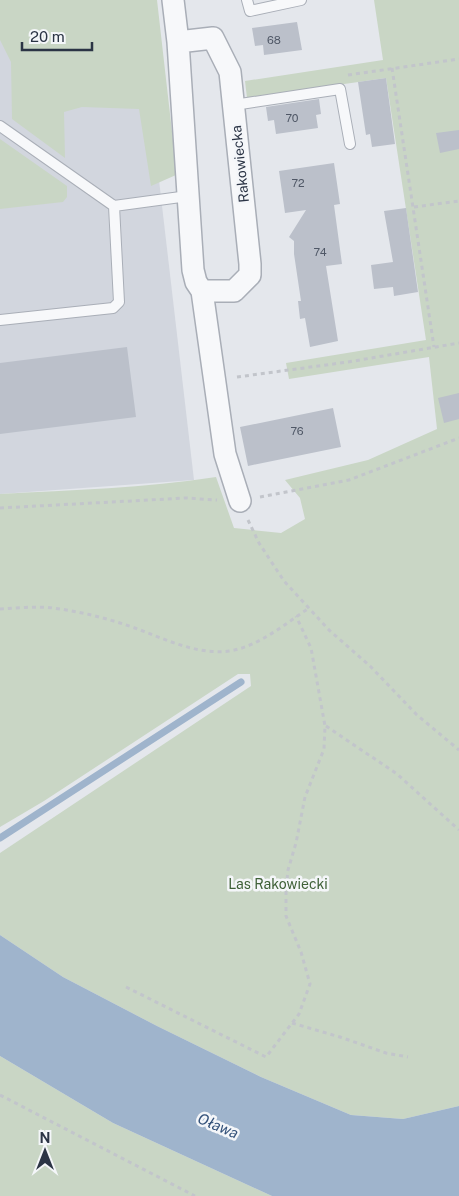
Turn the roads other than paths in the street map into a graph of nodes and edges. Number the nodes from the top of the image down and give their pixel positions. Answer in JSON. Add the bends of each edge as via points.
{"nodes":[{"id":1,"x":174,"y":0,"type":"edge"},
{"id":2,"x":247,"y":0,"type":"edge"},
{"id":3,"x":301,"y":0,"type":"edge"},
{"id":4,"x":178,"y":42,"type":"junction"},
{"id":5,"x":234,"y":106,"type":"junction"},
{"id":6,"x":0,"y":126,"type":"edge"},
{"id":7,"x":350,"y":144,"type":"dead end"},
{"id":8,"x":188,"y":196,"type":"junction"},
{"id":9,"x":114,"y":206,"type":"junction"},
{"id":10,"x":202,"y":291,"type":"junction"},
{"id":11,"x":0,"y":320,"type":"edge"},
{"id":12,"x":240,"y":502,"type":"road end"}],
"edges":[{"from":1,"to":4,"type":"street"},
{"from":2,"to":3,"type":"lane","via":[[250,11]]},
{"from":4,"to":5,"type":"street","name":"Rakowiecka","via":[[212,38],[230,72]]},
{"from":4,"to":8,"type":"street"},
{"from":5,"to":7,"type":"lane","via":[[340,90]]},
{"from":5,"to":10,"type":"street","name":"Rakowiecka","via":[[250,275],[234,291]]},
{"from":6,"to":9,"type":"lane"},
{"from":8,"to":9,"type":"lane"},
{"from":8,"to":10,"type":"street","via":[[193,270]]},
{"from":9,"to":11,"type":"lane","via":[[119,302],[113,308]]},
{"from":10,"to":12,"type":"street","via":[[225,454]]}]}
